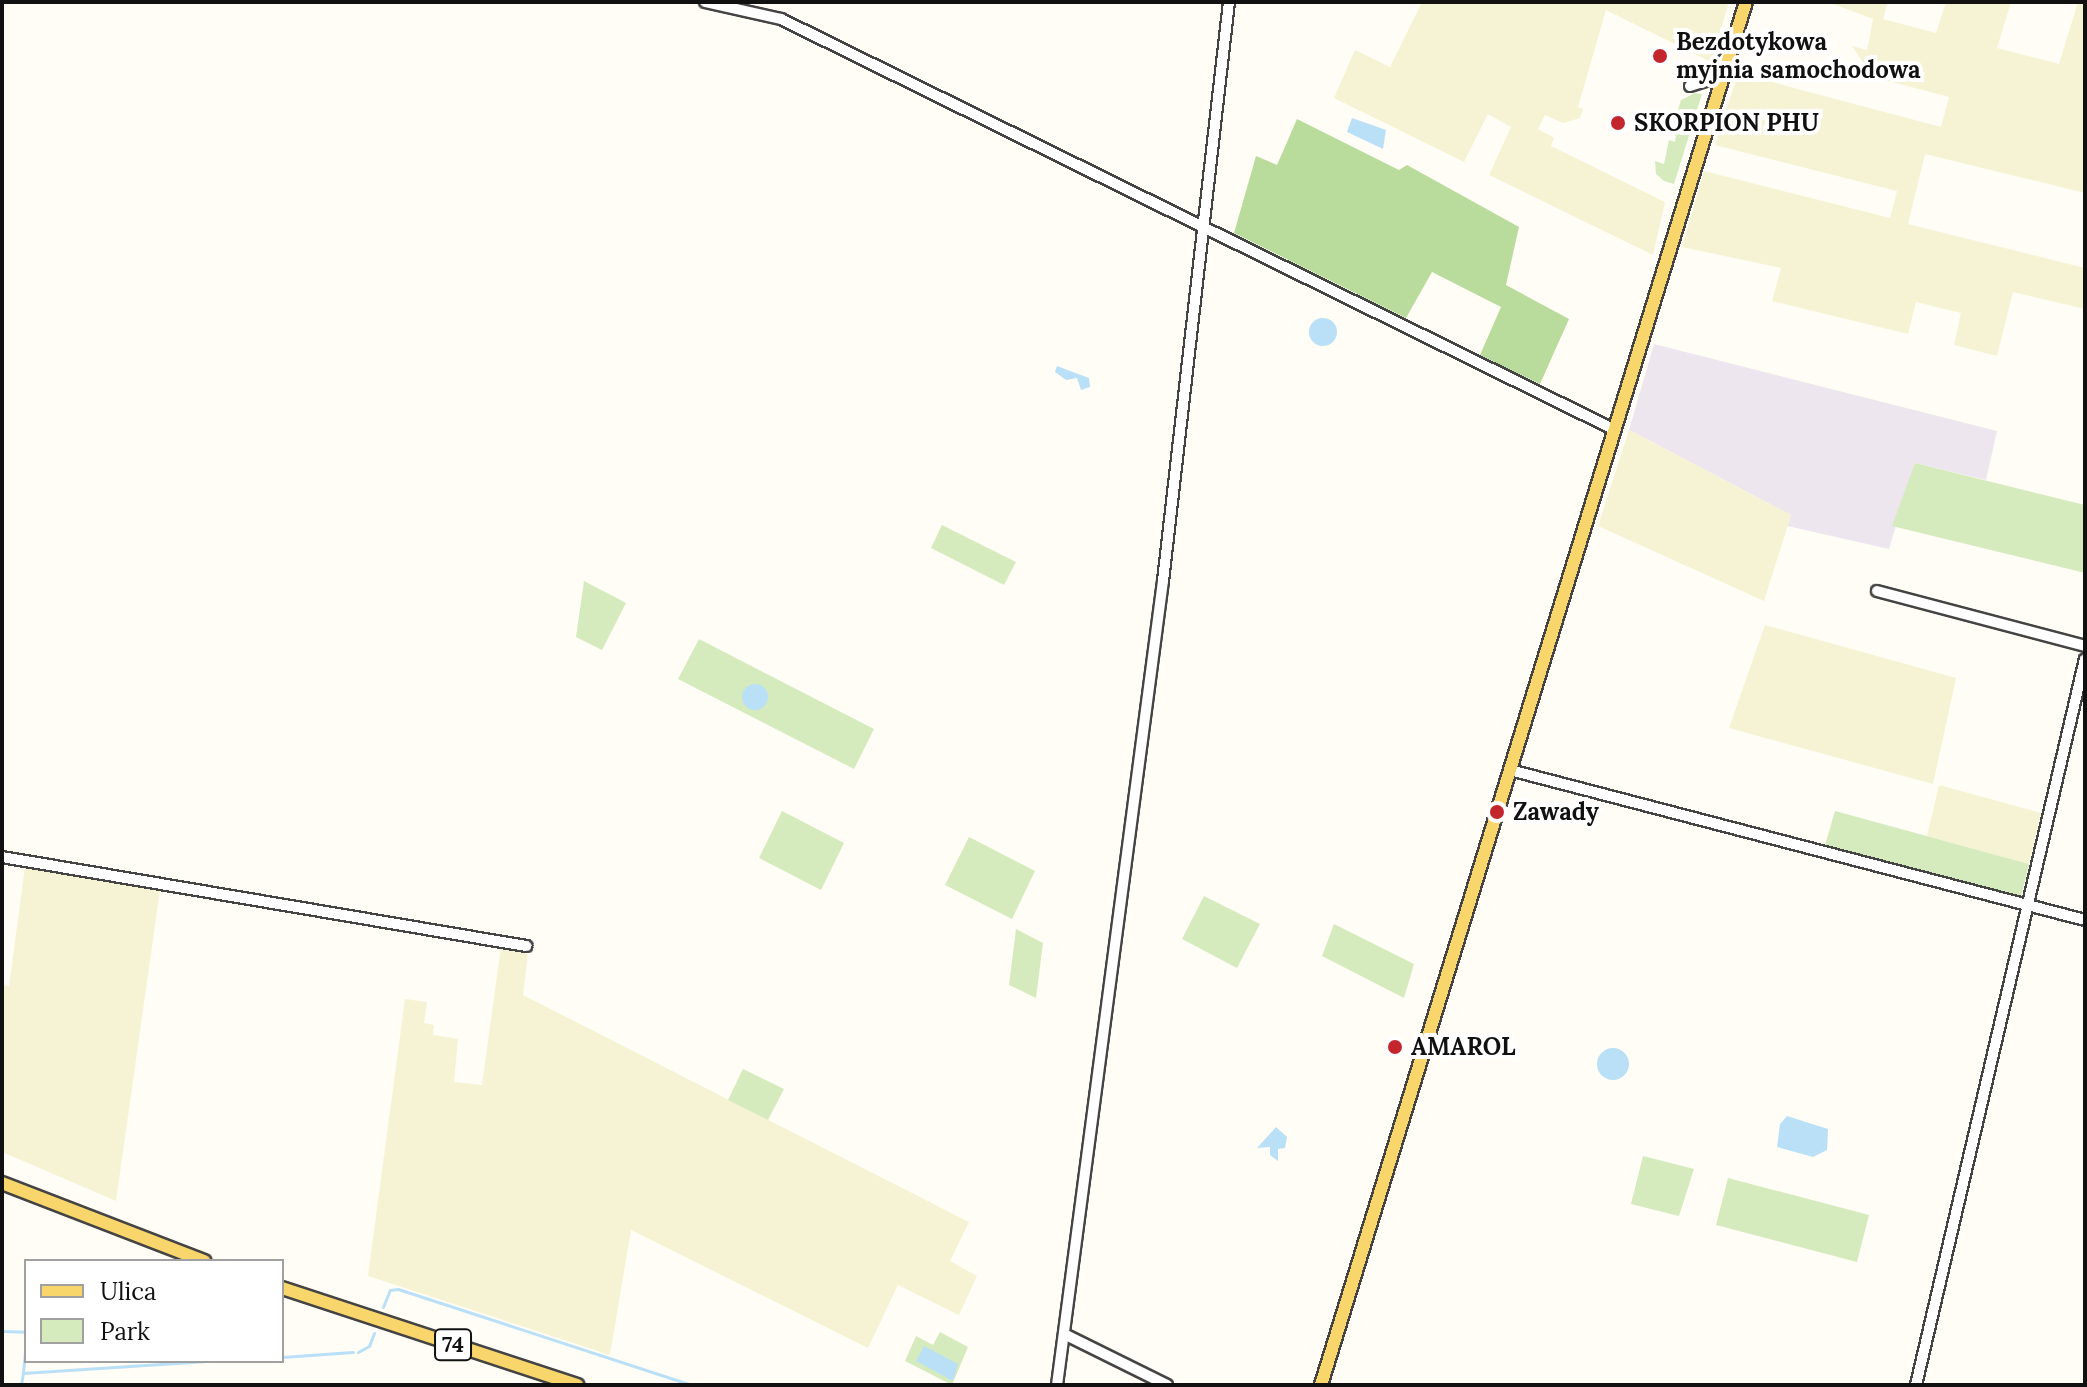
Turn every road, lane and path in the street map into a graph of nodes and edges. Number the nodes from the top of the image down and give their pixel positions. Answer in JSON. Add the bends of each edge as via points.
{"nodes":[{"id":1,"x":705,"y":2,"type":"edge"},
{"id":2,"x":1229,"y":2,"type":"edge"},
{"id":3,"x":1746,"y":2,"type":"edge"},
{"id":4,"x":1730,"y":51,"type":"junction"},
{"id":5,"x":1690,"y":86,"type":"dead end"},
{"id":6,"x":1204,"y":226,"type":"junction"},
{"id":7,"x":1613,"y":429,"type":"junction"},
{"id":8,"x":1877,"y":591,"type":"dead end"},
{"id":9,"x":2085,"y":646,"type":"edge"},
{"id":10,"x":2085,"y":659,"type":"edge"},
{"id":11,"x":1510,"y":770,"type":"junction"},
{"id":12,"x":2,"y":857,"type":"edge"},
{"id":13,"x":2029,"y":906,"type":"junction"},
{"id":14,"x":2085,"y":920,"type":"edge"},
{"id":15,"x":526,"y":946,"type":"dead end"},
{"id":16,"x":2,"y":1183,"type":"edge"},
{"id":17,"x":199,"y":1259,"type":"edge"},
{"id":18,"x":284,"y":1289,"type":"edge"},
{"id":19,"x":1064,"y":1334,"type":"junction"},
{"id":20,"x":577,"y":1385,"type":"edge"},
{"id":21,"x":1057,"y":1385,"type":"edge"},
{"id":22,"x":1167,"y":1385,"type":"edge"},
{"id":23,"x":1321,"y":1385,"type":"edge"},
{"id":24,"x":1916,"y":1385,"type":"edge"}],
"edges":[{"from":1,"to":6,"type":"street","via":[[781,19]]},
{"from":2,"to":6,"type":"street"},
{"from":3,"to":4,"type":"main road"},
{"from":4,"to":5,"type":"street","via":[[1708,80]]},
{"from":4,"to":7,"type":"main road"},
{"from":6,"to":7,"type":"street"},
{"from":6,"to":19,"type":"street"},
{"from":7,"to":11,"type":"main road"},
{"from":8,"to":9,"type":"street"},
{"from":10,"to":13,"type":"street"},
{"from":11,"to":13,"type":"street"},
{"from":11,"to":23,"type":"main road"},
{"from":12,"to":15,"type":"street"},
{"from":13,"to":14,"type":"street"},
{"from":13,"to":24,"type":"street"},
{"from":16,"to":17,"type":"main road"},
{"from":18,"to":20,"type":"main road","number":"74"},
{"from":19,"to":21,"type":"street"},
{"from":19,"to":22,"type":"street"}]}
